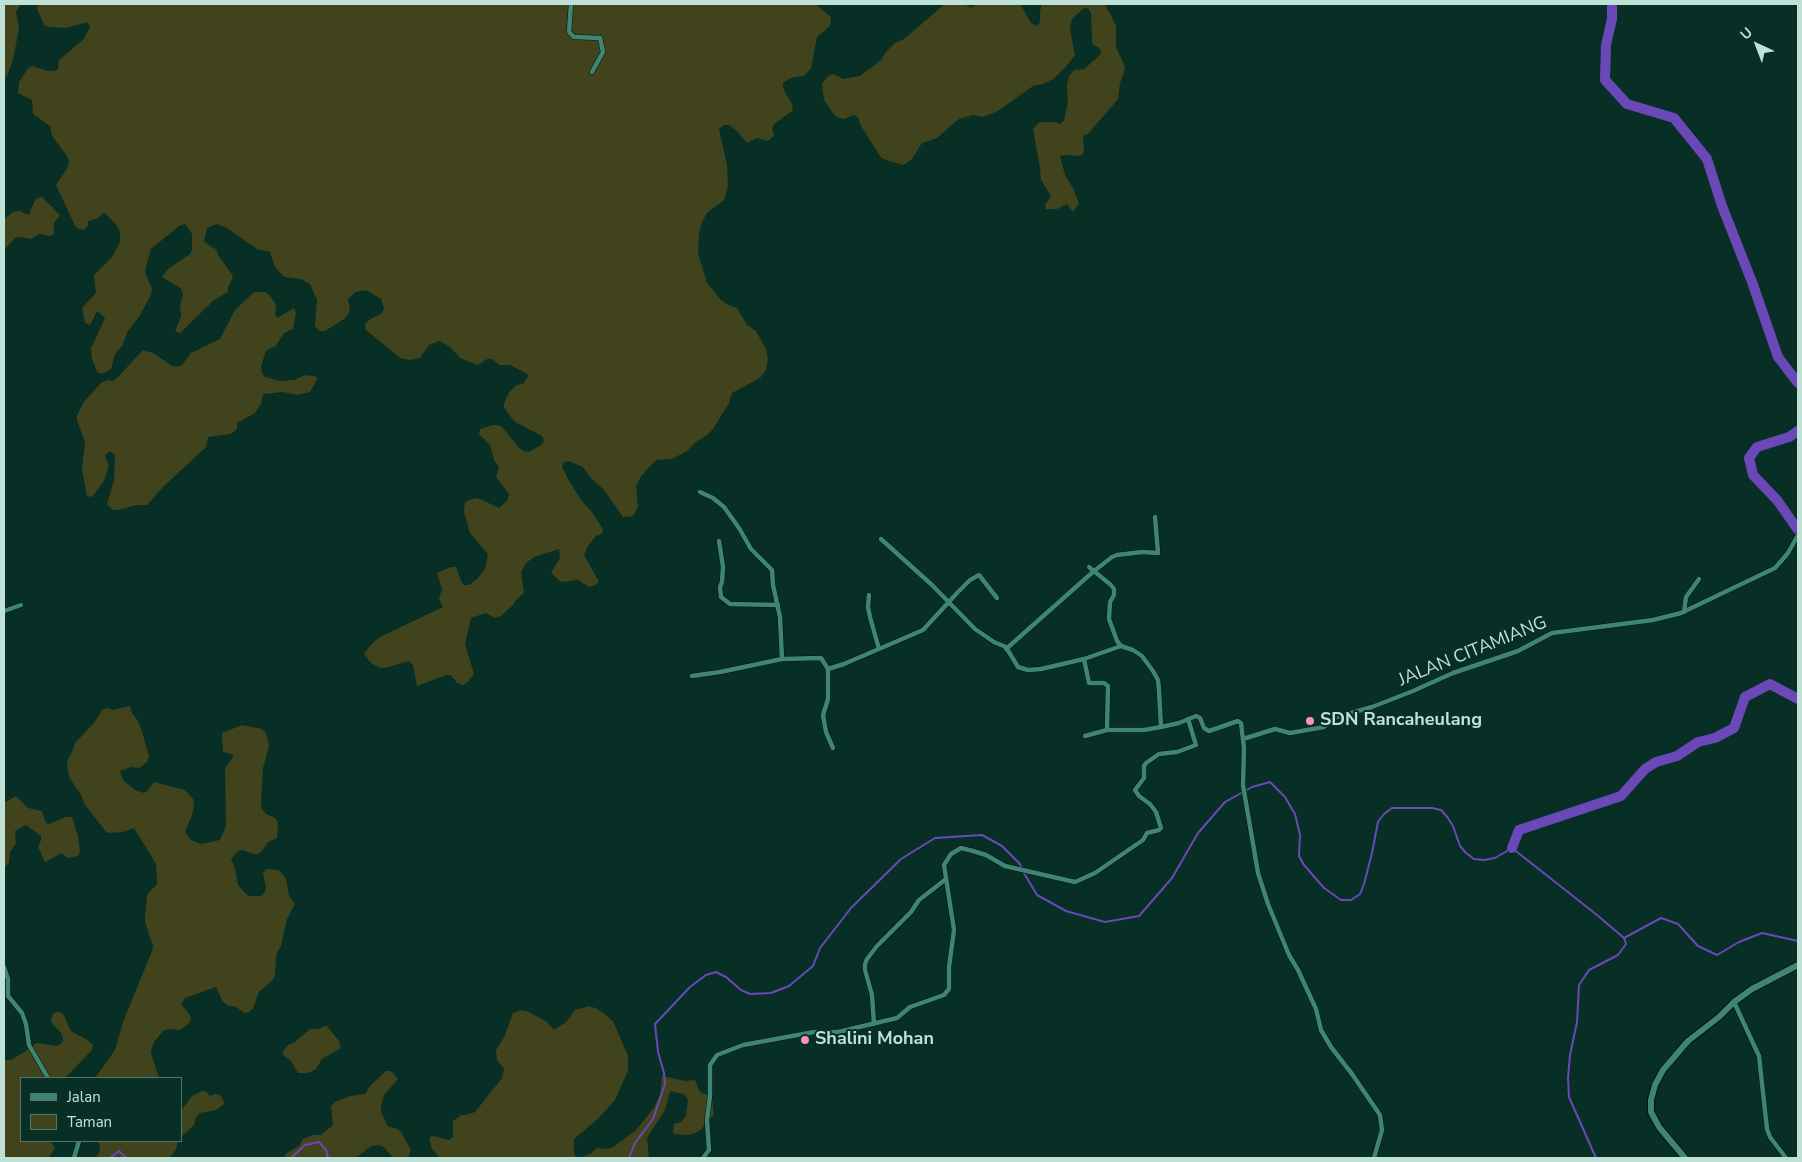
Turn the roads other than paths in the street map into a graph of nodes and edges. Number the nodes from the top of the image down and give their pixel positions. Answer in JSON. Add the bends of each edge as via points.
{"nodes":[{"id":1,"x":571,"y":4,"type":"edge"},
{"id":2,"x":592,"y":72,"type":"dead end"},
{"id":3,"x":700,"y":492,"type":"dead end"},
{"id":4,"x":1155,"y":517,"type":"dead end"},
{"id":5,"x":1797,"y":535,"type":"edge"},
{"id":6,"x":880,"y":539,"type":"dead end"},
{"id":7,"x":719,"y":541,"type":"dead end"},
{"id":8,"x":1090,"y":567,"type":"dead end"},
{"id":9,"x":1094,"y":571,"type":"junction"},
{"id":10,"x":1699,"y":579,"type":"dead end"},
{"id":11,"x":869,"y":595,"type":"dead end"},
{"id":12,"x":997,"y":598,"type":"dead end"},
{"id":13,"x":949,"y":602,"type":"junction"},
{"id":14,"x":21,"y":605,"type":"dead end"},
{"id":15,"x":778,"y":605,"type":"junction"},
{"id":16,"x":4,"y":611,"type":"edge"},
{"id":17,"x":1684,"y":612,"type":"junction"},
{"id":18,"x":1121,"y":646,"type":"junction"},
{"id":19,"x":1006,"y":648,"type":"junction"},
{"id":20,"x":879,"y":649,"type":"junction"},
{"id":21,"x":782,"y":659,"type":"junction"},
{"id":22,"x":1084,"y":659,"type":"junction"},
{"id":23,"x":828,"y":669,"type":"junction"},
{"id":24,"x":692,"y":676,"type":"dead end"},
{"id":25,"x":1188,"y":719,"type":"junction"},
{"id":26,"x":1161,"y":727,"type":"junction"},
{"id":27,"x":1107,"y":730,"type":"junction"},
{"id":28,"x":1086,"y":736,"type":"dead end"},
{"id":29,"x":1244,"y":739,"type":"junction"},
{"id":30,"x":833,"y":748,"type":"dead end"},
{"id":31,"x":946,"y":879,"type":"junction"},
{"id":32,"x":1798,"y":965,"type":"edge"},
{"id":33,"x":4,"y":967,"type":"edge"},
{"id":34,"x":1734,"y":1002,"type":"junction"},
{"id":35,"x":874,"y":1024,"type":"junction"},
{"id":36,"x":47,"y":1077,"type":"edge"},
{"id":37,"x":79,"y":1142,"type":"edge"},
{"id":38,"x":74,"y":1158,"type":"edge"},
{"id":39,"x":703,"y":1158,"type":"edge"},
{"id":40,"x":1374,"y":1158,"type":"edge"},
{"id":41,"x":1685,"y":1158,"type":"edge"},
{"id":42,"x":1786,"y":1158,"type":"edge"}],
"edges":[{"from":1,"to":2,"type":"street","via":[[569,32],[574,36],[600,38],[603,52]]},
{"from":3,"to":15,"type":"street","via":[[724,507],[750,549],[770,567]]},
{"from":4,"to":9,"type":"street","via":[[1158,553],[1116,555]]},
{"from":5,"to":17,"type":"street","name":"JALAN CITAMIANG","via":[[1777,566]]},
{"from":6,"to":13,"type":"street"},
{"from":7,"to":15,"type":"street","via":[[723,567],[721,597],[730,604]]},
{"from":8,"to":9,"type":"street"},
{"from":9,"to":18,"type":"street","via":[[1114,589],[1109,619]]},
{"from":9,"to":19,"type":"street"},
{"from":10,"to":17,"type":"street","via":[[1686,597]]},
{"from":11,"to":20,"type":"street","via":[[868,607]]},
{"from":12,"to":13,"type":"street","via":[[979,575]]},
{"from":13,"to":19,"type":"street","via":[[975,629]]},
{"from":13,"to":20,"type":"street","via":[[924,630]]},
{"from":14,"to":16,"type":"street"},
{"from":15,"to":21,"type":"street"},
{"from":17,"to":29,"type":"street","name":"JALAN CITAMIANG","via":[[1653,620],[1552,633],[1518,651],[1453,673],[1372,707],[1337,717],[1324,727],[1290,733],[1275,729]]},
{"from":18,"to":22,"type":"street"},
{"from":18,"to":26,"type":"street","via":[[1138,653],[1158,680]]},
{"from":19,"to":22,"type":"street","via":[[1018,667],[1028,670]]},
{"from":20,"to":23,"type":"street"},
{"from":21,"to":23,"type":"street","via":[[821,658]]},
{"from":21,"to":24,"type":"street"},
{"from":22,"to":27,"type":"street","via":[[1089,683],[1104,682],[1108,686]]},
{"from":23,"to":30,"type":"street","via":[[828,698],[823,715]]},
{"from":25,"to":26,"type":"street"},
{"from":25,"to":29,"type":"street","via":[[1199,717],[1209,731],[1240,722]]},
{"from":25,"to":31,"type":"street","via":[[1196,746],[1159,754],[1146,763],[1144,778],[1135,790],[1156,812],[1161,828],[1147,833],[1143,840],[1095,873],[1075,882],[1004,866],[986,855],[961,848],[954,850],[945,862]]},
{"from":26,"to":27,"type":"street"},
{"from":27,"to":28,"type":"street"},
{"from":29,"to":40,"type":"street","via":[[1243,785],[1260,881],[1289,955],[1316,1009],[1321,1030],[1380,1115],[1382,1130]]},
{"from":31,"to":35,"type":"street","via":[[919,900],[867,959],[865,970],[872,995]]},
{"from":31,"to":35,"type":"street","via":[[954,930],[949,989],[944,995],[910,1007],[897,1018]]},
{"from":32,"to":34,"type":"street"},
{"from":33,"to":36,"type":"street","via":[[8,996],[22,1013],[29,1045]]},
{"from":34,"to":41,"type":"street","via":[[1674,1056],[1655,1085],[1651,1112]]},
{"from":34,"to":42,"type":"street","via":[[1759,1056],[1770,1137]]},
{"from":35,"to":39,"type":"street","via":[[744,1045],[717,1055],[710,1065],[709,1150]]},
{"from":37,"to":38,"type":"street"}]}
